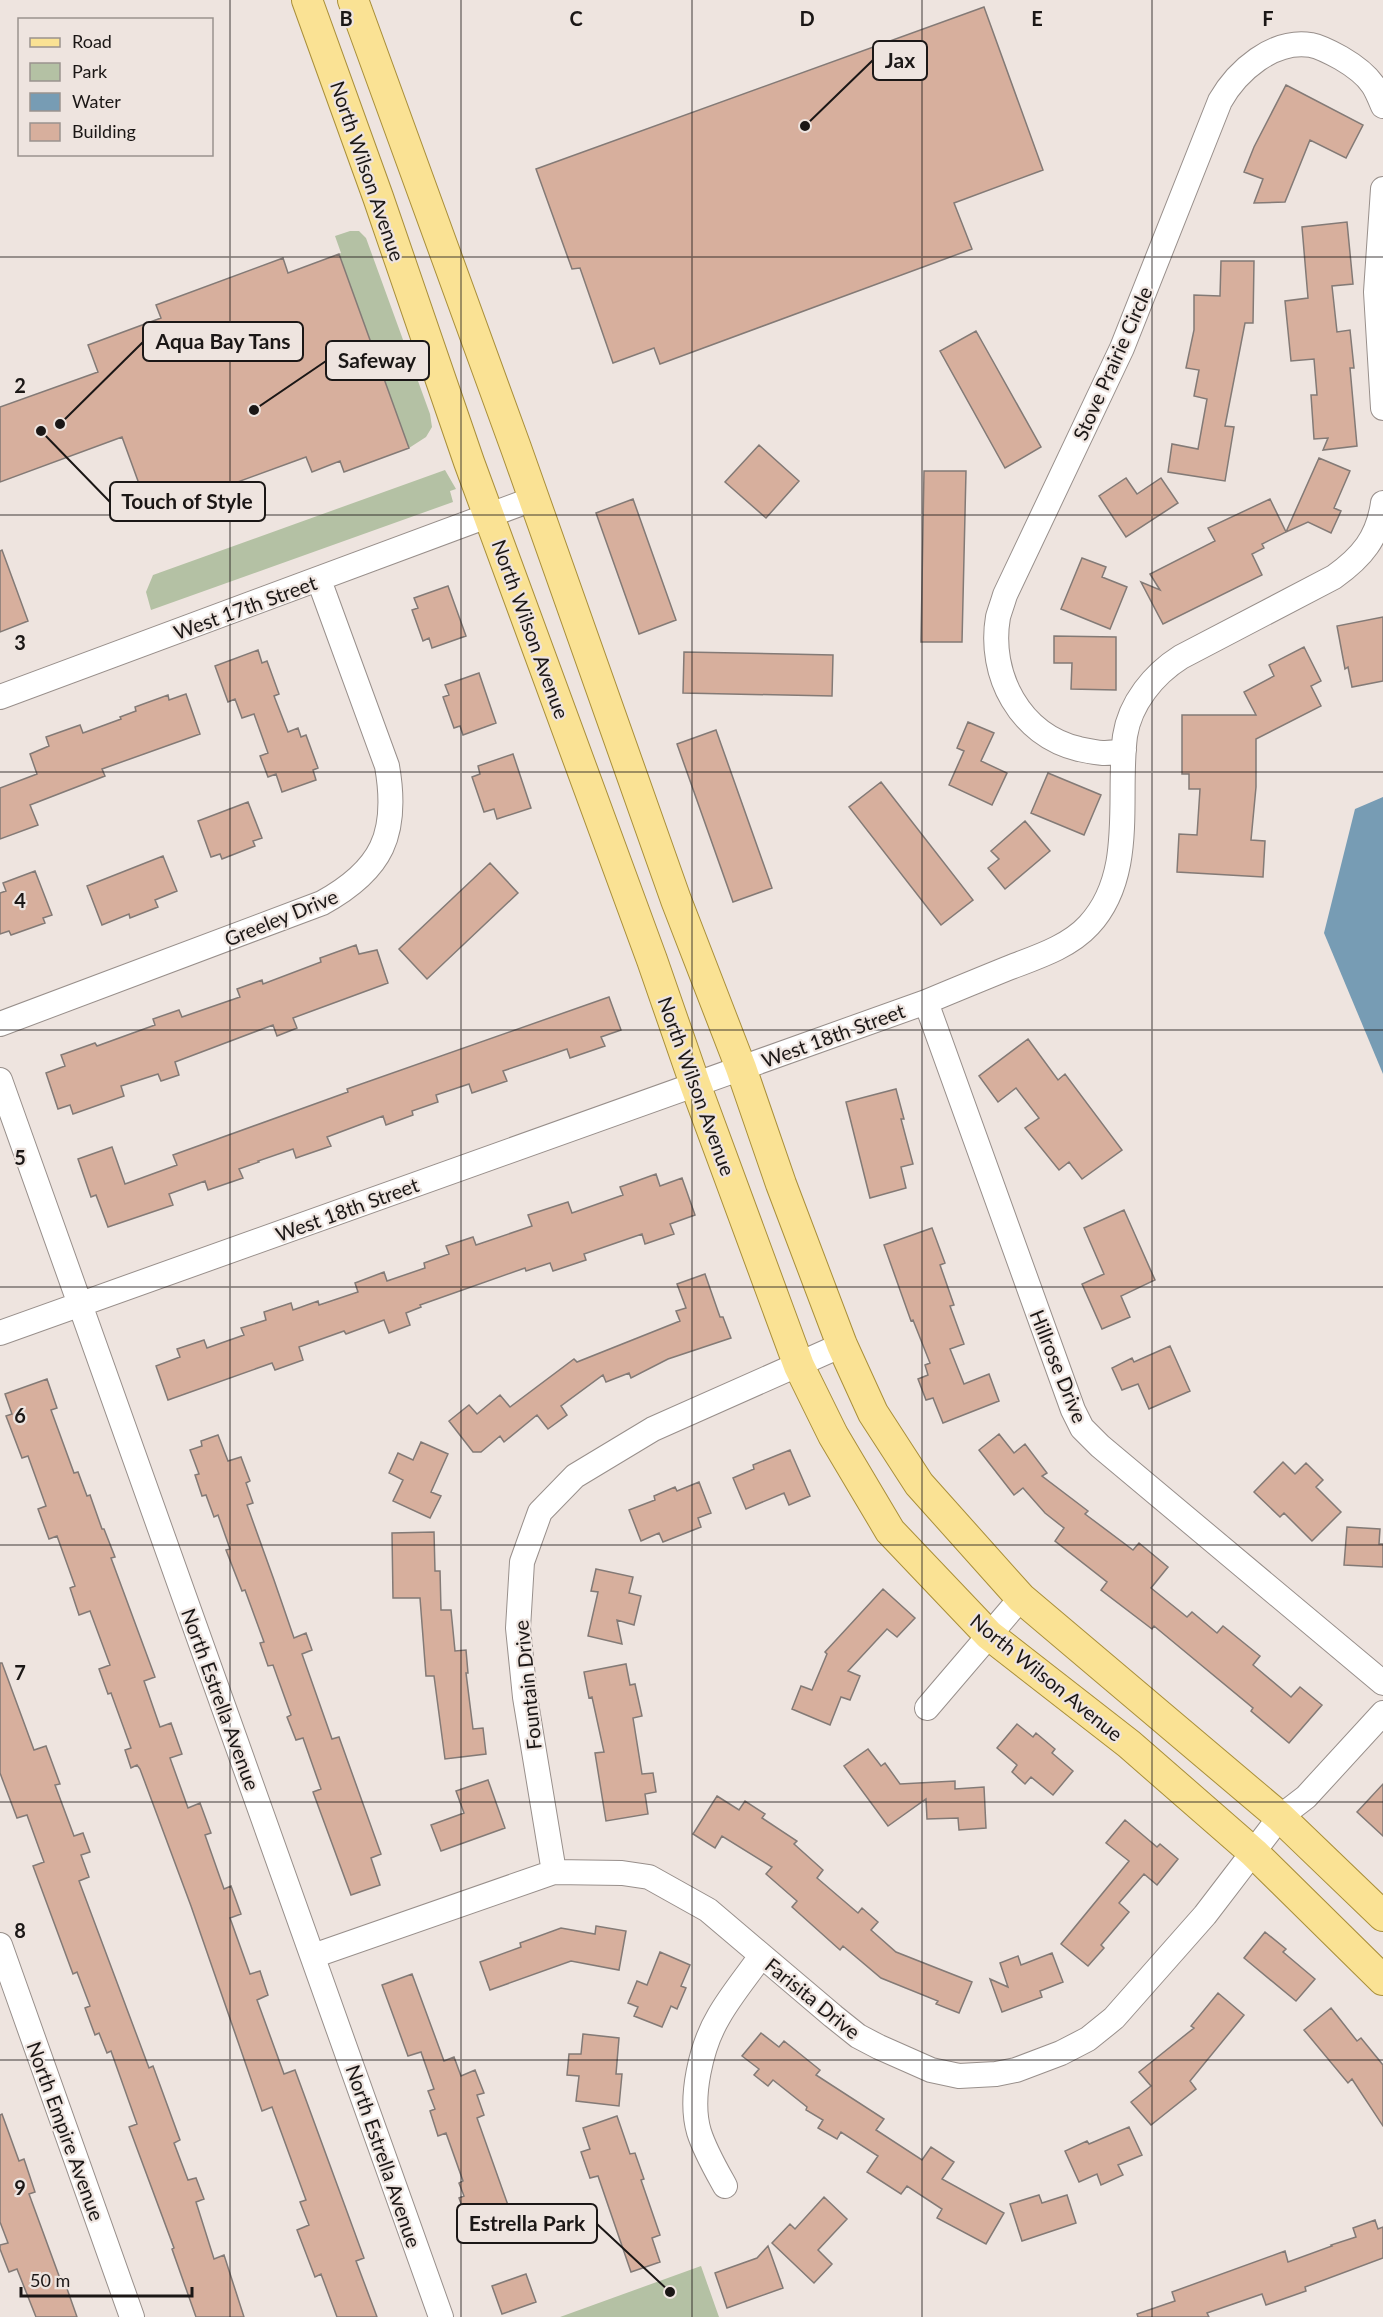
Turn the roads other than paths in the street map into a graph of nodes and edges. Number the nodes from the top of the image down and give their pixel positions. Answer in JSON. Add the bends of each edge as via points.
{"nodes":[{"id":1,"x":306,"y":0,"type":"edge"},
{"id":2,"x":353,"y":0,"type":"edge"},
{"id":3,"x":1383,"y":106,"type":"edge"},
{"id":4,"x":1383,"y":189,"type":"edge"},
{"id":5,"x":378,"y":197,"type":"junction"},
{"id":6,"x":477,"y":342,"type":"junction"},
{"id":7,"x":1383,"y":408,"type":"edge"},
{"id":8,"x":533,"y":499,"type":"junction"},
{"id":9,"x":1383,"y":503,"type":"edge"},
{"id":10,"x":490,"y":516,"type":"junction"},
{"id":11,"x":319,"y":580,"type":"junction"},
{"id":12,"x":0,"y":697,"type":"edge"},
{"id":13,"x":1124,"y":750,"type":"junction"},
{"id":14,"x":926,"y":1002,"type":"junction"},
{"id":15,"x":0,"y":1024,"type":"edge"},
{"id":16,"x":741,"y":1068,"type":"junction"},
{"id":17,"x":0,"y":1080,"type":"edge"},
{"id":18,"x":695,"y":1084,"type":"junction"},
{"id":19,"x":79,"y":1305,"type":"junction"},
{"id":20,"x":0,"y":1333,"type":"edge"},
{"id":21,"x":842,"y":1345,"type":"junction"},
{"id":22,"x":799,"y":1366,"type":"junction"},
{"id":23,"x":1021,"y":1598,"type":"junction"},
{"id":24,"x":989,"y":1635,"type":"junction"},
{"id":25,"x":1383,"y":1683,"type":"edge"},
{"id":26,"x":927,"y":1708,"type":"dead end"},
{"id":27,"x":1383,"y":1713,"type":"edge"},
{"id":28,"x":1280,"y":1817,"type":"junction"},
{"id":29,"x":1254,"y":1853,"type":"junction"},
{"id":30,"x":554,"y":1872,"type":"junction"},
{"id":31,"x":1383,"y":1916,"type":"edge"},
{"id":32,"x":0,"y":1945,"type":"edge"},
{"id":33,"x":313,"y":1956,"type":"junction"},
{"id":34,"x":761,"y":1956,"type":"junction"},
{"id":35,"x":1383,"y":1980,"type":"edge"},
{"id":36,"x":725,"y":2186,"type":"dead end"},
{"id":37,"x":132,"y":2317,"type":"edge"},
{"id":38,"x":441,"y":2317,"type":"edge"}],
"edges":[{"from":1,"to":5,"type":"main road","name":"North Wilson Avenue"},
{"from":2,"to":6,"type":"main road","name":"North Wilson Avenue"},
{"from":3,"to":13,"type":"street","name":"Stove Prairie Circle","via":[[1365,74],[1311,45],[1267,54],[1228,87],[1122,348],[1005,595],[998,617],[997,653],[1005,688],[1013,702],[1030,723],[1066,746],[1105,755]]},
{"from":4,"to":7,"type":"street","via":[[1376,292]]},
{"from":5,"to":6,"type":"main road","via":[[398,200],[416,227],[445,307]]},
{"from":5,"to":10,"type":"main road","name":"North Wilson Avenue"},
{"from":6,"to":8,"type":"main road","name":"North Wilson Avenue"},
{"from":8,"to":10,"type":"street","name":"West 17th Street"},
{"from":8,"to":16,"type":"main road","name":"North Wilson Avenue","via":[[676,900]]},
{"from":9,"to":13,"type":"street","via":[[1377,532],[1353,564],[1169,664],[1144,692],[1132,714]]},
{"from":10,"to":11,"type":"street","name":"West 17th Street"},
{"from":10,"to":18,"type":"main road","name":"North Wilson Avenue"},
{"from":11,"to":12,"type":"street","name":"West 17th Street"},
{"from":11,"to":15,"type":"street","name":"Greeley Drive","via":[[387,766],[392,791],[390,827],[375,860],[346,890],[322,903]]},
{"from":13,"to":14,"type":"street","via":[[1121,841],[1115,875],[1106,901],[1089,925],[1064,945]]},
{"from":14,"to":16,"type":"street","name":"West 18th Street"},
{"from":14,"to":25,"type":"street","name":"Hillrose Drive","via":[[1082,1428]]},
{"from":16,"to":18,"type":"street","name":"West 18th Street"},
{"from":16,"to":21,"type":"main road","name":"North Wilson Avenue"},
{"from":17,"to":19,"type":"street","name":"North Estrella Avenue"},
{"from":18,"to":19,"type":"street","name":"West 18th Street"},
{"from":18,"to":22,"type":"main road","name":"North Wilson Avenue"},
{"from":19,"to":20,"type":"street","name":"West 18th Street"},
{"from":19,"to":33,"type":"street","name":"North Estrella Avenue"},
{"from":21,"to":22,"type":"street","name":"Fountain Drive"},
{"from":21,"to":23,"type":"main road","name":"North Wilson Avenue","via":[[873,1413],[919,1484]]},
{"from":22,"to":24,"type":"main road","name":"North Wilson Avenue","via":[[833,1435],[890,1531]]},
{"from":22,"to":30,"type":"street","name":"Fountain Drive","via":[[653,1429],[574,1476],[540,1512],[522,1562],[518,1628],[525,1697]]},
{"from":23,"to":24,"type":"street"},
{"from":23,"to":28,"type":"main road","name":"North Wilson Avenue"},
{"from":24,"to":26,"type":"street"},
{"from":24,"to":29,"type":"main road","name":"North Wilson Avenue","via":[[1129,1744]]},
{"from":27,"to":28,"type":"street","via":[[1306,1797]]},
{"from":28,"to":29,"type":"street","name":"Farisita Drive"},
{"from":28,"to":31,"type":"main road","name":"North Wilson Avenue"},
{"from":29,"to":34,"type":"street","name":"Farisita Drive","via":[[1114,2018],[1088,2039],[1016,2070],[959,2076],[931,2070],[879,2048],[858,2036]]},
{"from":29,"to":35,"type":"main road","name":"North Wilson Avenue"},
{"from":30,"to":33,"type":"street","name":"Farisita Drive"},
{"from":30,"to":34,"type":"street","name":"Farisita Drive","via":[[650,1877],[708,1910]]},
{"from":32,"to":37,"type":"street","name":"North Empire Avenue"},
{"from":33,"to":38,"type":"street","name":"North Estrella Avenue"},
{"from":34,"to":36,"type":"street","via":[[718,2017],[698,2075],[698,2130]]}]}
